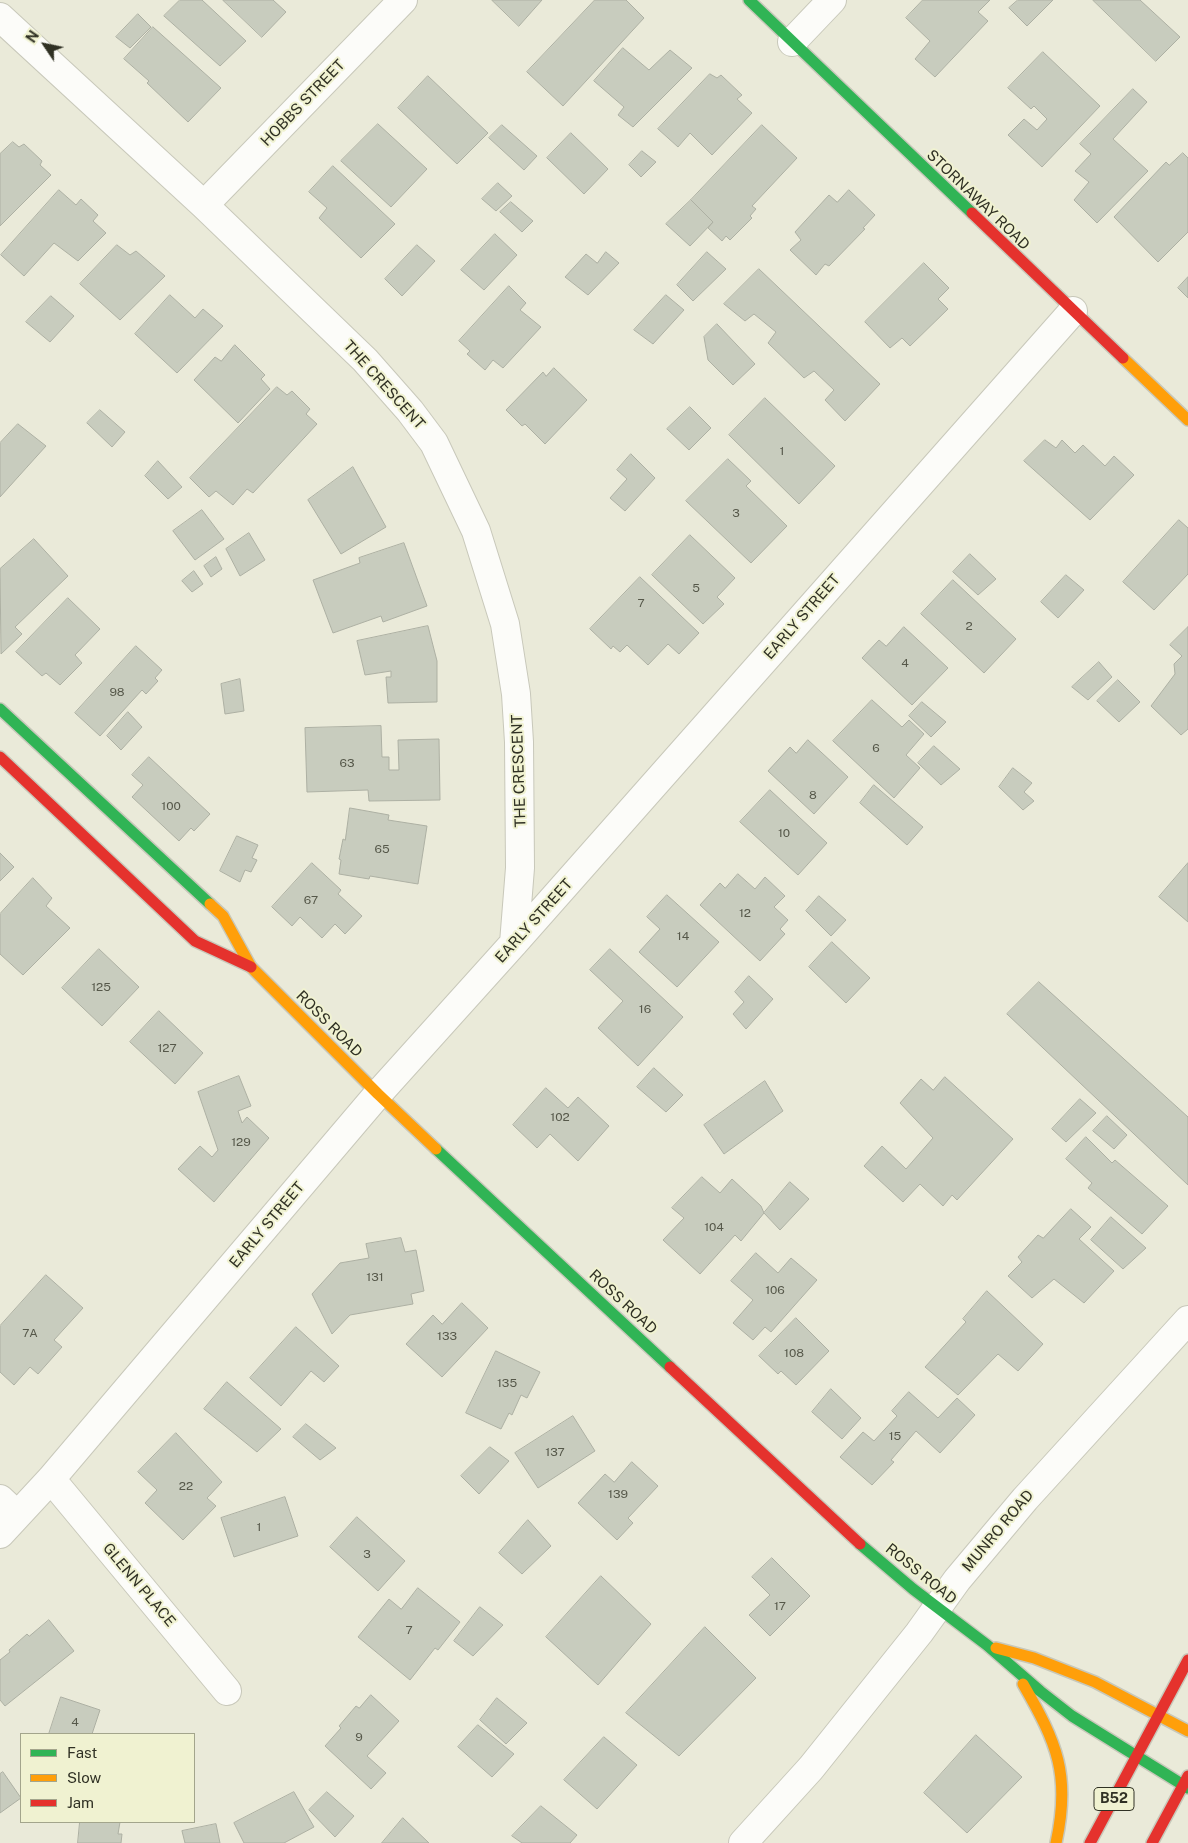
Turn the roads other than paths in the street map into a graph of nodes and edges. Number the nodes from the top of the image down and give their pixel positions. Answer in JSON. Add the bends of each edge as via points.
{"nodes":[{"id":1,"x":403,"y":0,"type":"edge"},
{"id":2,"x":749,"y":0,"type":"edge"},
{"id":3,"x":832,"y":0,"type":"edge"},
{"id":4,"x":0,"y":17,"type":"edge"},
{"id":5,"x":792,"y":42,"type":"junction"},
{"id":6,"x":204,"y":206,"type":"junction"},
{"id":7,"x":1073,"y":312,"type":"junction"},
{"id":8,"x":1188,"y":420,"type":"edge"},
{"id":9,"x":0,"y":709,"type":"edge"},
{"id":10,"x":0,"y":757,"type":"edge"},
{"id":11,"x":514,"y":943,"type":"junction"},
{"id":12,"x":251,"y":967,"type":"junction"},
{"id":13,"x":378,"y":1094,"type":"junction"},
{"id":14,"x":1188,"y":1320,"type":"edge"},
{"id":15,"x":51,"y":1479,"type":"junction"},
{"id":16,"x":6,"y":1516,"type":"edge"},
{"id":17,"x":938,"y":1606,"type":"junction"},
{"id":18,"x":987,"y":1645,"type":"junction"},
{"id":19,"x":1188,"y":1660,"type":"edge"},
{"id":20,"x":1015,"y":1668,"type":"junction"},
{"id":21,"x":227,"y":1691,"type":"dead end"},
{"id":22,"x":1159,"y":1715,"type":"junction"},
{"id":23,"x":1188,"y":1731,"type":"edge"},
{"id":24,"x":1138,"y":1756,"type":"junction"},
{"id":25,"x":1186,"y":1783,"type":"edge"},
{"id":26,"x":743,"y":1843,"type":"edge"},
{"id":27,"x":1056,"y":1843,"type":"edge"},
{"id":28,"x":1090,"y":1843,"type":"edge"},
{"id":29,"x":1152,"y":1843,"type":"edge"}],
"edges":[{"from":1,"to":6,"type":"street","name":"HOBBS STREET"},
{"from":2,"to":5,"type":"main road","name":"STORNAWAY ROAD"},
{"from":3,"to":5,"type":"street"},
{"from":4,"to":6,"type":"street","name":"THE CRESCENT"},
{"from":5,"to":7,"type":"main road","name":"STORNAWAY ROAD"},
{"from":6,"to":11,"type":"street","name":"THE CRESCENT","via":[[365,360],[410,410],[434,443],[476,531],[505,624],[516,694],[520,868]]},
{"from":7,"to":8,"type":"main road","name":"STORNAWAY ROAD"},
{"from":7,"to":11,"type":"street","name":"EARLY STREET"},
{"from":9,"to":12,"type":"main road","name":"ROSS ROAD","via":[[223,916]]},
{"from":10,"to":12,"type":"main road","name":"ROSS ROAD","via":[[195,941]]},
{"from":11,"to":13,"type":"street","name":"EARLY STREET"},
{"from":12,"to":13,"type":"main road","name":"ROSS ROAD"},
{"from":13,"to":15,"type":"street","name":"EARLY STREET"},
{"from":13,"to":17,"type":"main road","name":"ROSS ROAD","via":[[861,1545]]},
{"from":14,"to":17,"type":"street","name":"MUNRO ROAD","via":[[1025,1499]]},
{"from":15,"to":16,"type":"street","name":"EARLY STREET"},
{"from":15,"to":21,"type":"street","name":"GLENN PLACE"},
{"from":17,"to":18,"type":"main road","name":"ROSS ROAD"},
{"from":17,"to":26,"type":"street","name":"MUNRO ROAD","via":[[811,1768]]},
{"from":18,"to":20,"type":"main road","name":"ROSS ROAD"},
{"from":18,"to":22,"type":"main road","name":"ROSS ROAD","via":[[1068,1670]]},
{"from":19,"to":22,"type":"main road","number":"B52"},
{"from":20,"to":24,"type":"main road","name":"ROSS ROAD","via":[[1072,1716]]},
{"from":20,"to":27,"type":"main road","via":[[1046,1727],[1062,1775],[1064,1799]]},
{"from":22,"to":23,"type":"main road","name":"ROSS ROAD"},
{"from":22,"to":24,"type":"main road","number":"B52"},
{"from":24,"to":25,"type":"main road","name":"ROSS ROAD"},
{"from":24,"to":28,"type":"main road","number":"B52"},
{"from":25,"to":29,"type":"main road"}]}
